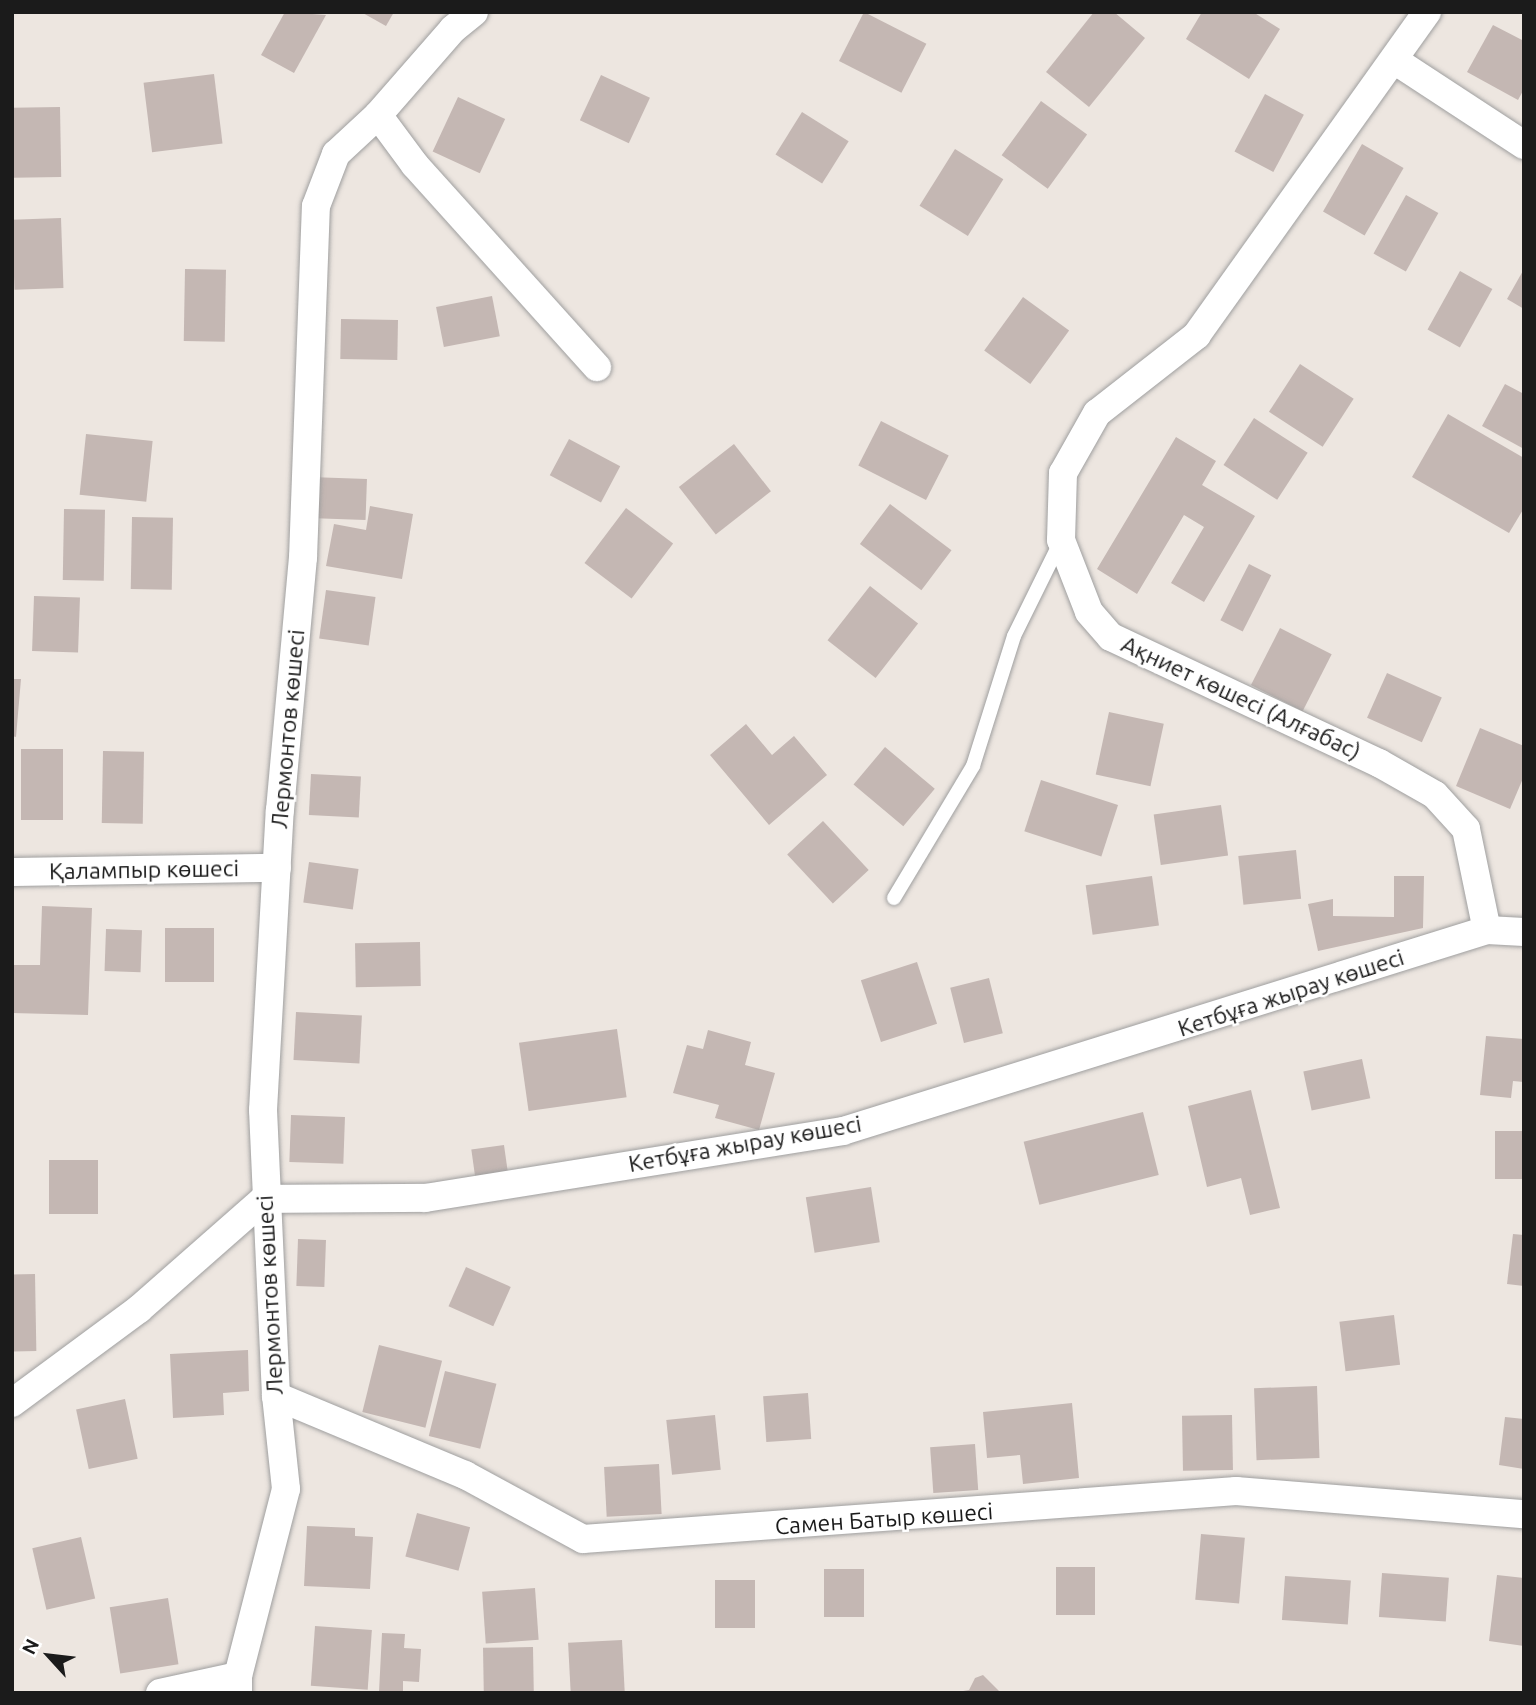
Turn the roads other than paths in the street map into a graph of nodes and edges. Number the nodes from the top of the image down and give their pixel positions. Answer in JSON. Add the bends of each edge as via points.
{"nodes":[{"id":1,"x":474,"y":12,"type":"edge"},
{"id":2,"x":1427,"y":12,"type":"edge"},
{"id":3,"x":1394,"y":60,"type":"junction"},
{"id":4,"x":378,"y":115,"type":"junction"},
{"id":5,"x":1524,"y":145,"type":"edge"},
{"id":6,"x":597,"y":367,"type":"dead end"},
{"id":7,"x":1061,"y":540,"type":"junction"},
{"id":8,"x":276,"y":868,"type":"junction"},
{"id":9,"x":12,"y":872,"type":"edge"},
{"id":10,"x":894,"y":898,"type":"dead end"},
{"id":11,"x":1487,"y":930,"type":"junction"},
{"id":12,"x":1524,"y":932,"type":"edge"},
{"id":13,"x":264,"y":1199,"type":"junction"},
{"id":14,"x":276,"y":1396,"type":"junction"},
{"id":15,"x":12,"y":1403,"type":"edge"},
{"id":16,"x":1524,"y":1514,"type":"edge"},
{"id":17,"x":238,"y":1684,"type":"edge"},
{"id":18,"x":160,"y":1693,"type":"edge"}],
"edges":[{"from":1,"to":4,"type":"street","name":"Лермонтов көшесі","via":[[453,29]]},
{"from":2,"to":3,"type":"street","name":"Ақниет көшесі (Алғабас)"},
{"from":3,"to":5,"type":"street"},
{"from":3,"to":7,"type":"street","name":"Ақниет көшесі (Алғабас)","via":[[1197,335],[1097,413],[1063,473]]},
{"from":4,"to":6,"type":"street","via":[[415,165]]},
{"from":4,"to":8,"type":"street","name":"Лермонтов көшесі","via":[[336,154],[316,206],[303,558]]},
{"from":7,"to":10,"type":"lane","via":[[1014,636],[973,766]]},
{"from":7,"to":11,"type":"street","name":"Ақниет көшесі (Алғабас)","via":[[1089,612],[1111,637],[1378,763],[1435,795],[1466,829]]},
{"from":8,"to":9,"type":"street","name":"Қалампыр көшесі"},
{"from":8,"to":13,"type":"street","name":"Лермонтов көшесі","via":[[263,1110]]},
{"from":11,"to":12,"type":"street","name":"Кетбұға жырау көшесі"},
{"from":11,"to":13,"type":"street","name":"Кетбұға жырау көшесі","via":[[843,1130],[425,1198]]},
{"from":13,"to":14,"type":"street","name":"Лермонтов көшесі"},
{"from":13,"to":15,"type":"street","via":[[139,1309]]},
{"from":14,"to":16,"type":"street","name":"Самен Батыр көшесі","via":[[466,1475],[583,1539],[1236,1491]]},
{"from":14,"to":17,"type":"street","name":"Лермонтов көшесі","via":[[286,1489]]},
{"from":17,"to":18,"type":"street"}]}
